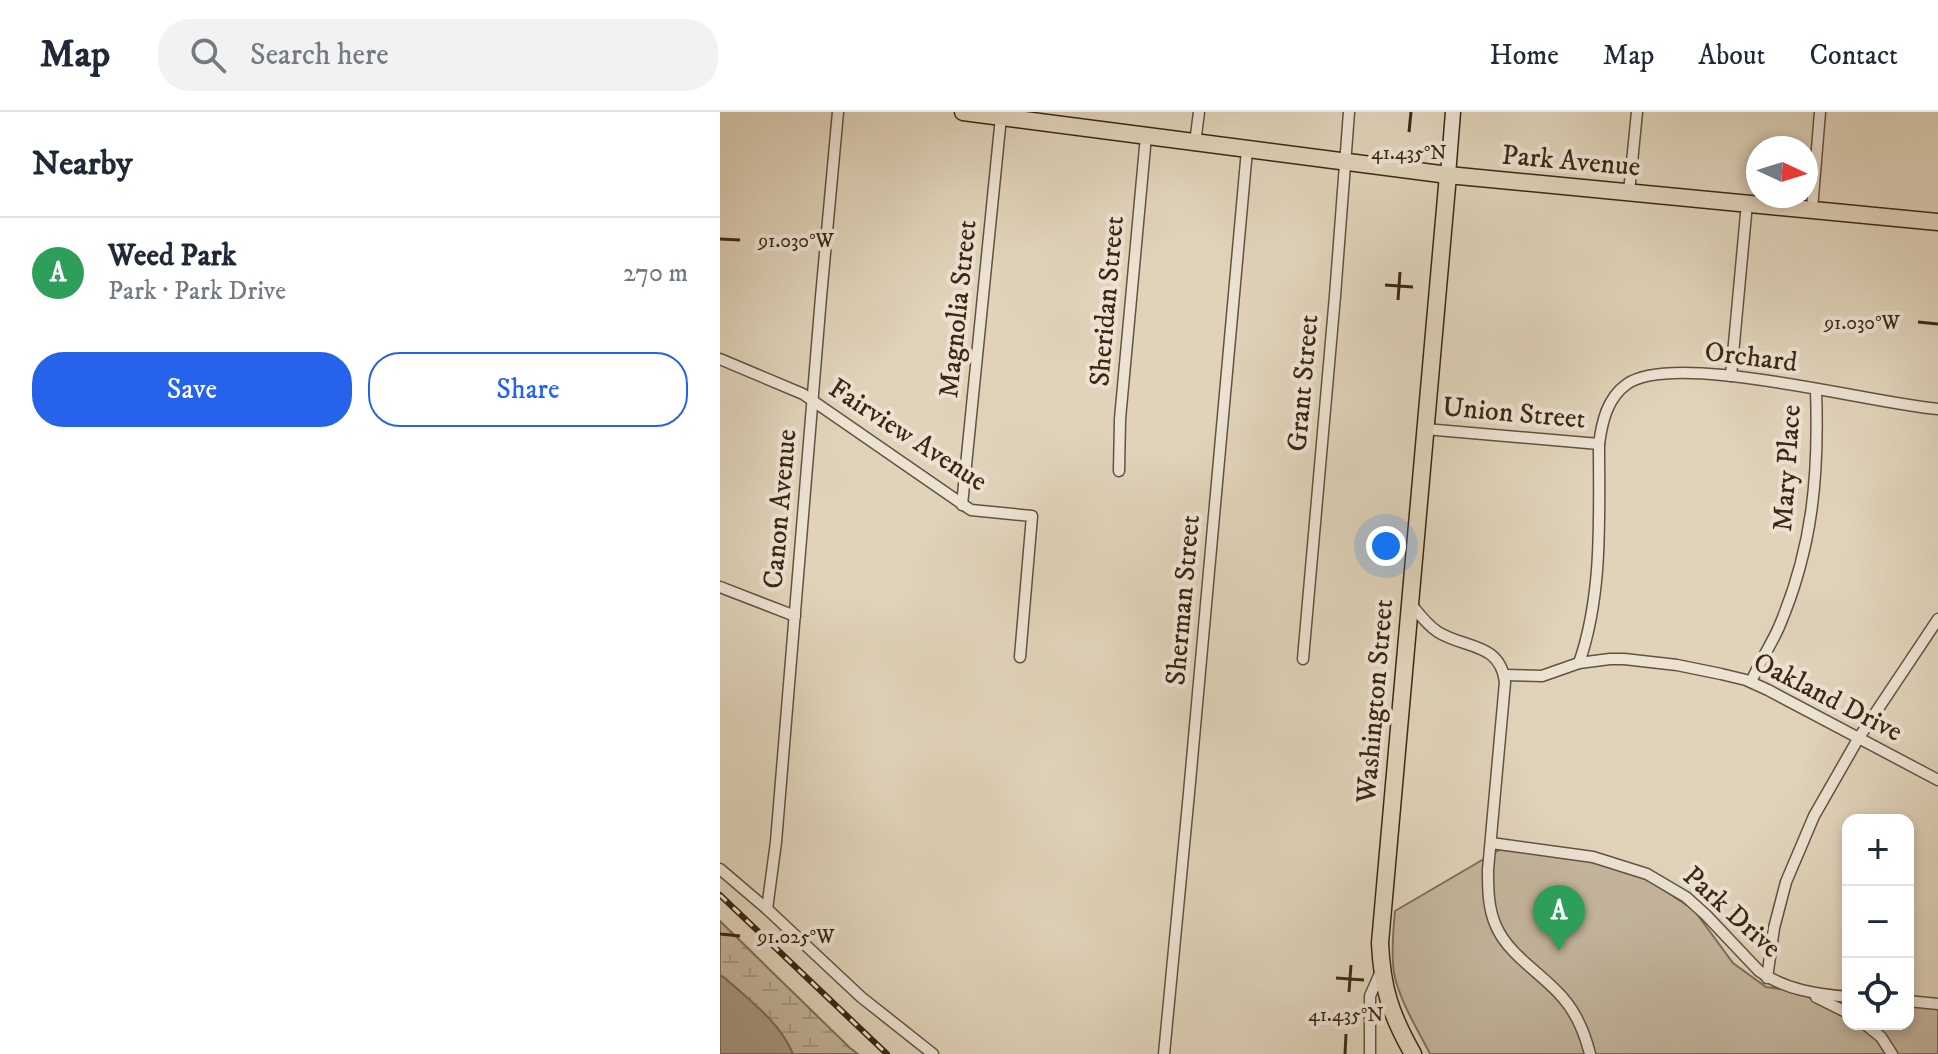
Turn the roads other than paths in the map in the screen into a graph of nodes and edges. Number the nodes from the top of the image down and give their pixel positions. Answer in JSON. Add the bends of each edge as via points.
{"nodes":[{"id":1,"x":838,"y":112,"type":"edge"},
{"id":2,"x":963,"y":112,"type":"edge"},
{"id":3,"x":1199,"y":112,"type":"edge"},
{"id":4,"x":1349,"y":112,"type":"edge"},
{"id":5,"x":1453,"y":112,"type":"edge"},
{"id":6,"x":1637,"y":112,"type":"edge"},
{"id":7,"x":1820,"y":112,"type":"edge"},
{"id":8,"x":1001,"y":117,"type":"junction"},
{"id":9,"x":1146,"y":136,"type":"junction"},
{"id":10,"x":1195,"y":143,"type":"junction"},
{"id":11,"x":1247,"y":150,"type":"junction"},
{"id":12,"x":1345,"y":162,"type":"junction"},
{"id":13,"x":1448,"y":175,"type":"junction"},
{"id":14,"x":1629,"y":192,"type":"junction"},
{"id":15,"x":1746,"y":203,"type":"edge"},
{"id":16,"x":1747,"y":208,"type":"edge"},
{"id":17,"x":1801,"y":208,"type":"edge"},
{"id":18,"x":1812,"y":209,"type":"junction"},
{"id":19,"x":1938,"y":222,"type":"edge"},
{"id":20,"x":720,"y":359,"type":"edge"},
{"id":21,"x":1731,"y":376,"type":"junction"},
{"id":22,"x":1816,"y":390,"type":"junction"},
{"id":23,"x":813,"y":400,"type":"junction"},
{"id":24,"x":1938,"y":409,"type":"edge"},
{"id":25,"x":1425,"y":429,"type":"junction"},
{"id":26,"x":1599,"y":444,"type":"junction"},
{"id":27,"x":1119,"y":471,"type":"dead end"},
{"id":28,"x":962,"y":505,"type":"junction"},
{"id":29,"x":720,"y":587,"type":"edge"},
{"id":30,"x":1410,"y":602,"type":"junction"},
{"id":31,"x":795,"y":616,"type":"junction"},
{"id":32,"x":1938,"y":619,"type":"edge"},
{"id":33,"x":1020,"y":657,"type":"dead end"},
{"id":34,"x":1303,"y":659,"type":"dead end"},
{"id":35,"x":1579,"y":663,"type":"junction"},
{"id":36,"x":1504,"y":675,"type":"junction"},
{"id":37,"x":1751,"y":682,"type":"junction"},
{"id":38,"x":1858,"y":739,"type":"junction"},
{"id":39,"x":1938,"y":780,"type":"edge"},
{"id":40,"x":1491,"y":843,"type":"junction"},
{"id":41,"x":720,"y":869,"type":"edge"},
{"id":42,"x":767,"y":909,"type":"junction"},
{"id":43,"x":1381,"y":971,"type":"junction"},
{"id":44,"x":1767,"y":978,"type":"junction"},
{"id":45,"x":1807,"y":992,"type":"junction"},
{"id":46,"x":1842,"y":996,"type":"edge"},
{"id":47,"x":1914,"y":1002,"type":"edge"},
{"id":48,"x":1938,"y":1004,"type":"edge"},
{"id":49,"x":1842,"y":1010,"type":"edge"},
{"id":50,"x":1872,"y":1030,"type":"edge"},
{"id":51,"x":933,"y":1054,"type":"edge"},
{"id":52,"x":1164,"y":1054,"type":"edge"},
{"id":53,"x":1370,"y":1054,"type":"edge"},
{"id":54,"x":1413,"y":1054,"type":"edge"},
{"id":55,"x":1590,"y":1054,"type":"edge"},
{"id":56,"x":1892,"y":1054,"type":"edge"}],
"edges":[{"from":1,"to":23,"type":"street","name":"Canon Avenue"},
{"from":2,"to":8,"type":"main road","name":"Park Avenue"},
{"from":3,"to":10,"type":"street"},
{"from":4,"to":12,"type":"street","name":"Grant Street"},
{"from":5,"to":13,"type":"main road","name":"Washington Street"},
{"from":6,"to":14,"type":"street"},
{"from":7,"to":18,"type":"street"},
{"from":8,"to":9,"type":"main road","name":"Park Avenue"},
{"from":8,"to":28,"type":"street","name":"Magnolia Street"},
{"from":9,"to":10,"type":"main road","name":"Park Avenue"},
{"from":9,"to":27,"type":"street","name":"Sheridan Street"},
{"from":10,"to":11,"type":"main road","name":"Park Avenue"},
{"from":11,"to":12,"type":"main road","name":"Park Avenue"},
{"from":11,"to":52,"type":"street","name":"Sherman Street"},
{"from":12,"to":13,"type":"main road","name":"Park Avenue"},
{"from":12,"to":34,"type":"street","name":"Grant Street"},
{"from":13,"to":14,"type":"main road","name":"Park Avenue"},
{"from":13,"to":25,"type":"main road","name":"Washington Street"},
{"from":14,"to":15,"type":"main road","name":"Park Avenue"},
{"from":16,"to":21,"type":"street"},
{"from":17,"to":18,"type":"main road","name":"Park Avenue"},
{"from":18,"to":19,"type":"main road","name":"Park Avenue"},
{"from":20,"to":23,"type":"street","name":"Fairview Avenue"},
{"from":21,"to":22,"type":"street","name":"Orchard"},
{"from":21,"to":26,"type":"street","name":"Orchard","via":[[1660,374],[1635,380],[1611,401]]},
{"from":22,"to":24,"type":"street","name":"Orchard"},
{"from":22,"to":37,"type":"street","name":"Mary Place","via":[[1817,464],[1809,531],[1778,629]]},
{"from":23,"to":28,"type":"street","name":"Fairview Avenue"},
{"from":23,"to":31,"type":"street","name":"Canon Avenue"},
{"from":25,"to":26,"type":"street","name":"Union Street"},
{"from":25,"to":30,"type":"main road","name":"Washington Street"},
{"from":26,"to":35,"type":"street","name":"Orchard","via":[[1597,571]]},
{"from":28,"to":33,"type":"street","name":"Fairview Avenue","via":[[977,512],[1032,516]]},
{"from":29,"to":31,"type":"street"},
{"from":30,"to":36,"type":"street","via":[[1438,632],[1492,655]]},
{"from":30,"to":43,"type":"main road","name":"Washington Street"},
{"from":31,"to":42,"type":"street","name":"Canon Avenue"},
{"from":32,"to":38,"type":"street"},
{"from":35,"to":36,"type":"street","name":"Oakland Drive","via":[[1542,676]]},
{"from":35,"to":37,"type":"street","name":"Oakland Drive","via":[[1624,659]]},
{"from":36,"to":40,"type":"street"},
{"from":37,"to":38,"type":"street","name":"Oakland Drive"},
{"from":38,"to":39,"type":"street","name":"Oakland Drive"},
{"from":38,"to":44,"type":"street","via":[[1793,862],[1774,928]]},
{"from":40,"to":44,"type":"street","name":"Park Drive","via":[[1583,855],[1647,874],[1686,897]]},
{"from":40,"to":55,"type":"street","via":[[1488,890],[1497,929],[1562,997],[1580,1024]]},
{"from":41,"to":42,"type":"street"},
{"from":42,"to":51,"type":"street","via":[[861,997]]},
{"from":43,"to":53,"type":"street","name":"Washington Street","via":[[1370,996]]},
{"from":43,"to":54,"type":"main road","via":[[1391,1009]]},
{"from":44,"to":45,"type":"street","name":"Park Drive"},
{"from":45,"to":46,"type":"street","name":"Park Drive"},
{"from":45,"to":49,"type":"street"},
{"from":47,"to":48,"type":"street"},
{"from":50,"to":56,"type":"street"}]}
